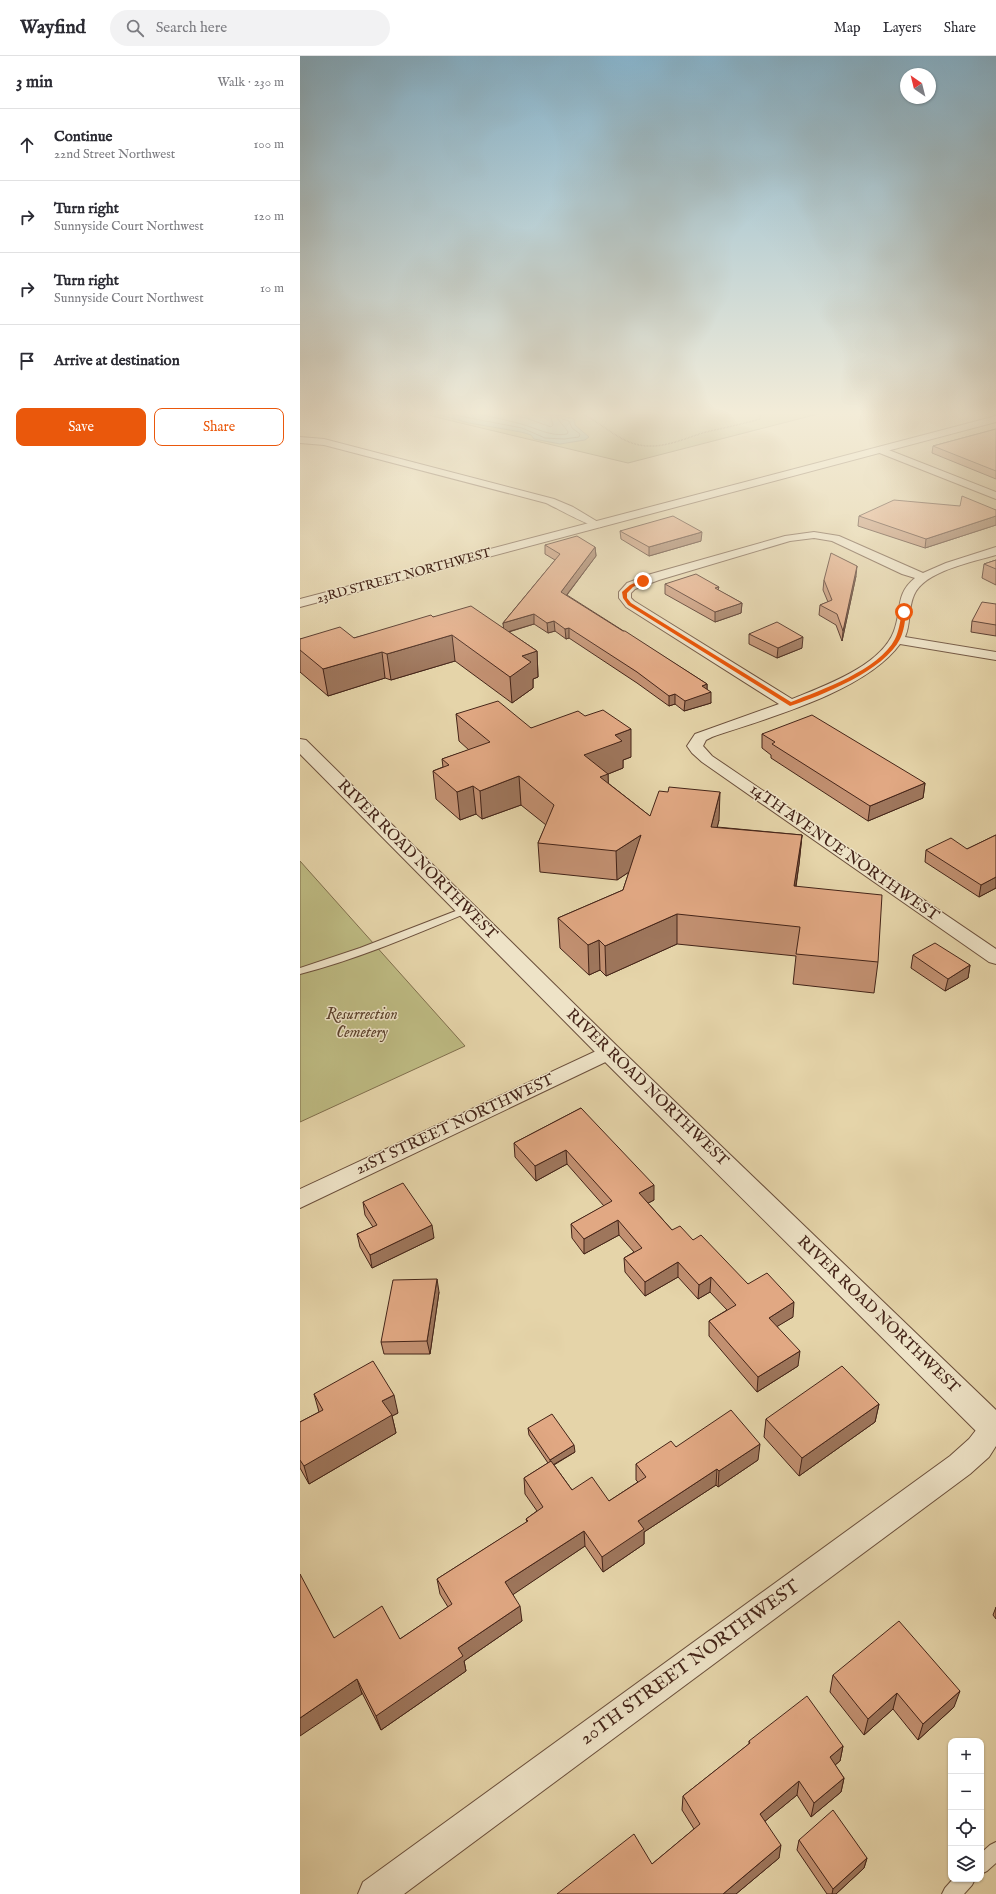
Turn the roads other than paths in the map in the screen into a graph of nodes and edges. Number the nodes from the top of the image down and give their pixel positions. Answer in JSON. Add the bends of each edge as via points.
{"nodes":[{"id":1,"x":545,"y":500,"type":"edge"},
{"id":2,"x":693,"y":500,"type":"edge"},
{"id":3,"x":597,"y":525,"type":"junction"},
{"id":4,"x":996,"y":551,"type":"edge"},
{"id":5,"x":924,"y":577,"type":"junction"},
{"id":6,"x":300,"y":603,"type":"edge"},
{"id":7,"x":897,"y":640,"type":"junction"},
{"id":8,"x":996,"y":656,"type":"edge"},
{"id":9,"x":790,"y":704,"type":"junction"},
{"id":10,"x":300,"y":744,"type":"edge"},
{"id":11,"x":466,"y":910,"type":"junction"},
{"id":12,"x":992,"y":949,"type":"edge"},
{"id":13,"x":300,"y":971,"type":"edge"},
{"id":14,"x":609,"y":1052,"type":"junction"},
{"id":15,"x":300,"y":1199,"type":"edge"},
{"id":16,"x":995,"y":1427,"type":"edge"},
{"id":17,"x":996,"y":1851,"type":"edge"},
{"id":18,"x":984,"y":1862,"type":"edge"},
{"id":19,"x":963,"y":1882,"type":"edge"},
{"id":20,"x":375,"y":1894,"type":"edge"},
{"id":21,"x":950,"y":1894,"type":"edge"}],
"edges":[{"from":1,"to":3,"type":"street","via":[[569,509]]},
{"from":2,"to":3,"type":"street","name":"23RD STREET NORTHWEST"},
{"from":3,"to":6,"type":"street","name":"23RD STREET NORTHWEST"},
{"from":4,"to":5,"type":"street"},
{"from":5,"to":7,"type":"street","via":[[911,589],[907,598],[902,628]]},
{"from":5,"to":9,"type":"street","via":[[840,540],[814,535],[789,538],[656,577],[631,586],[624,592],[630,604]]},
{"from":7,"to":8,"type":"street"},
{"from":7,"to":9,"type":"street","via":[[889,650],[842,684]]},
{"from":9,"to":12,"type":"street","name":"14TH AVENUE NORTHWEST","via":[[700,737],[695,746],[707,759]]},
{"from":10,"to":11,"type":"street","name":"RIVER ROAD NORTHWEST"},
{"from":11,"to":13,"type":"lane","via":[[400,937]]},
{"from":11,"to":14,"type":"street","name":"RIVER ROAD NORTHWEST"},
{"from":14,"to":15,"type":"street","name":"21ST STREET NORTHWEST"},
{"from":14,"to":16,"type":"street","name":"RIVER ROAD NORTHWEST"},
{"from":16,"to":20,"type":"street","name":"20TH STREET NORTHWEST","via":[[979,1448],[960,1465]]},
{"from":17,"to":18,"type":"lane"},
{"from":19,"to":21,"type":"lane"}]}
